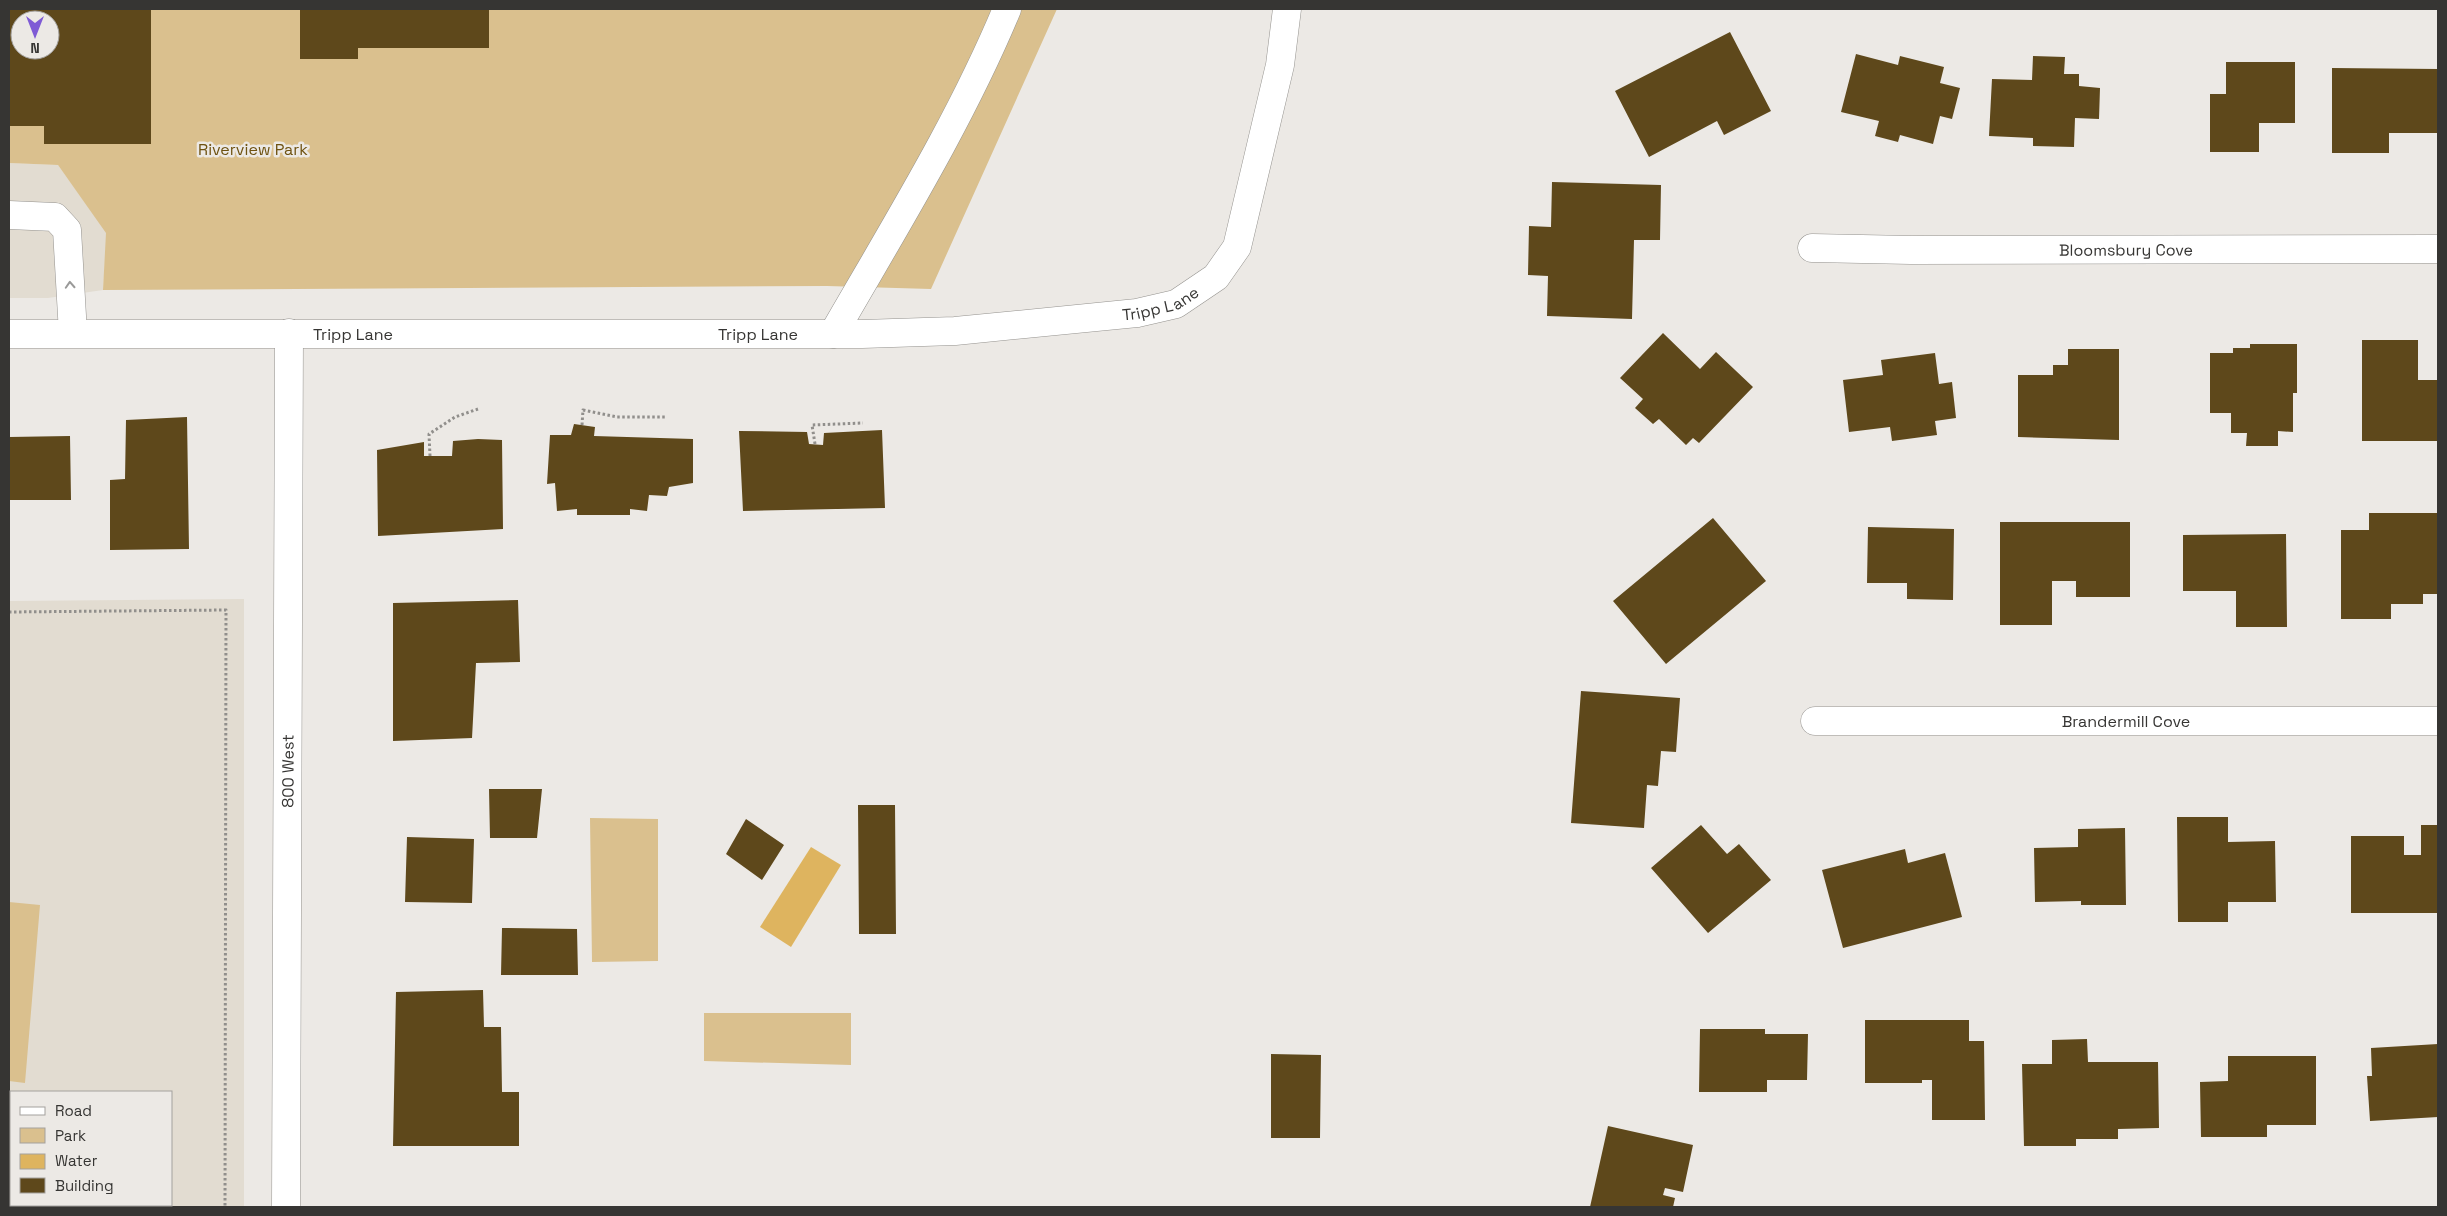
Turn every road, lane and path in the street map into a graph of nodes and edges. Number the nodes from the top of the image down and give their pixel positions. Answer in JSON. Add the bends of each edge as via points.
{"nodes":[{"id":1,"x":1006,"y":9,"type":"edge"},
{"id":2,"x":1287,"y":9,"type":"edge"},
{"id":3,"x":9,"y":215,"type":"edge"},
{"id":4,"x":1812,"y":248,"type":"dead end"},
{"id":5,"x":2438,"y":249,"type":"edge"},
{"id":6,"x":9,"y":334,"type":"edge"},
{"id":7,"x":73,"y":334,"type":"junction"},
{"id":8,"x":289,"y":334,"type":"junction"},
{"id":9,"x":833,"y":334,"type":"junction"},
{"id":10,"x":478,"y":409,"type":"dead end"},
{"id":11,"x":665,"y":418,"type":"dead end"},
{"id":12,"x":863,"y":423,"type":"dead end"},
{"id":13,"x":582,"y":425,"type":"dead end"},
{"id":14,"x":815,"y":444,"type":"dead end"},
{"id":15,"x":430,"y":456,"type":"dead end"},
{"id":16,"x":9,"y":612,"type":"edge"},
{"id":17,"x":1815,"y":721,"type":"dead end"},
{"id":18,"x":2438,"y":721,"type":"edge"},
{"id":19,"x":225,"y":1207,"type":"edge"},
{"id":20,"x":286,"y":1207,"type":"edge"}],
"edges":[{"from":1,"to":9,"type":"street","via":[[991,48]]},
{"from":2,"to":9,"type":"street","name":"Tripp Lane","via":[[1280,65],[1237,247],[1216,277],[1176,304],[1137,313],[955,331]]},
{"from":7,"to":3,"type":"street","one_way":true,"via":[[66,230],[55,217]]},
{"from":4,"to":5,"type":"street","name":"Bloomsbury Cove"},
{"from":6,"to":7,"type":"street","name":"Tripp Lane"},
{"from":7,"to":8,"type":"street","name":"Tripp Lane"},
{"from":8,"to":9,"type":"street","name":"Tripp Lane"},
{"from":8,"to":20,"type":"street","name":"800 West"},
{"from":10,"to":15,"type":"path","via":[[429,434]]},
{"from":11,"to":13,"type":"path","via":[[617,418],[583,410]]},
{"from":12,"to":14,"type":"path","via":[[812,425]]},
{"from":16,"to":19,"type":"path","via":[[226,610]]},
{"from":17,"to":18,"type":"street","name":"Brandermill Cove"}]}
